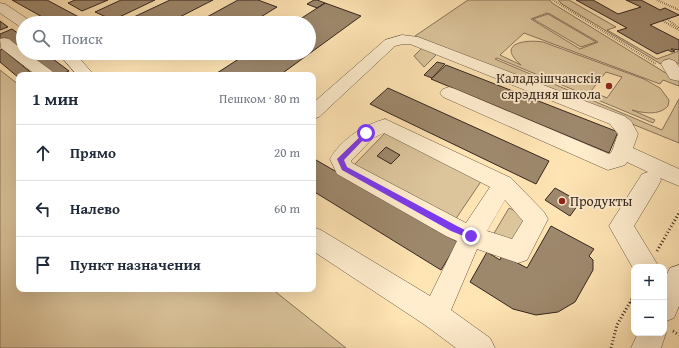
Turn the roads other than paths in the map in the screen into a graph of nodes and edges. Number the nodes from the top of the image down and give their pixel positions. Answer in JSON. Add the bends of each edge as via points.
{"nodes":[{"id":1,"x":0,"y":7,"type":"edge"},
{"id":2,"x":16,"y":18,"type":"edge"},
{"id":3,"x":3,"y":45,"type":"edge"},
{"id":4,"x":16,"y":54,"type":"edge"},
{"id":5,"x":24,"y":60,"type":"edge"},
{"id":6,"x":74,"y":60,"type":"edge"},
{"id":7,"x":664,"y":65,"type":"road end"},
{"id":8,"x":42,"y":72,"type":"edge"},
{"id":9,"x":84,"y":72,"type":"edge"},
{"id":10,"x":679,"y":76,"type":"edge"},
{"id":11,"x":449,"y":93,"type":"dead end"},
{"id":12,"x":316,"y":110,"type":"edge"},
{"id":13,"x":622,"y":151,"type":"junction"},
{"id":14,"x":679,"y":178,"type":"edge"},
{"id":15,"x":650,"y":180,"type":"dead end"},
{"id":16,"x":502,"y":184,"type":"junction"},
{"id":17,"x":471,"y":236,"type":"junction"},
{"id":18,"x":316,"y":240,"type":"edge"},
{"id":19,"x":651,"y":261,"type":"edge"},
{"id":20,"x":435,"y":315,"type":"junction"},
{"id":21,"x":651,"y":336,"type":"edge"},
{"id":22,"x":480,"y":348,"type":"edge"},
{"id":23,"x":646,"y":348,"type":"edge"}],
"edges":[{"from":1,"to":2,"type":"street"},
{"from":3,"to":4,"type":"street"},
{"from":5,"to":8,"type":"street"},
{"from":6,"to":9,"type":"street"},
{"from":7,"to":10,"type":"street"},
{"from":11,"to":13,"type":"street","via":[[608,162],[618,160]]},
{"from":12,"to":13,"type":"street","via":[[390,43],[402,39],[413,40],[617,120],[628,134]]},
{"from":13,"to":14,"type":"street"},
{"from":15,"to":19,"type":"street","via":[[620,226]]},
{"from":16,"to":17,"type":"street"},
{"from":16,"to":17,"type":"street","via":[[536,219],[518,252]]},
{"from":16,"to":17,"type":"street","via":[[385,126],[366,133],[340,159],[344,168]]},
{"from":17,"to":20,"type":"street"},
{"from":18,"to":20,"type":"street"},
{"from":20,"to":22,"type":"street"},
{"from":21,"to":23,"type":"street"}]}
